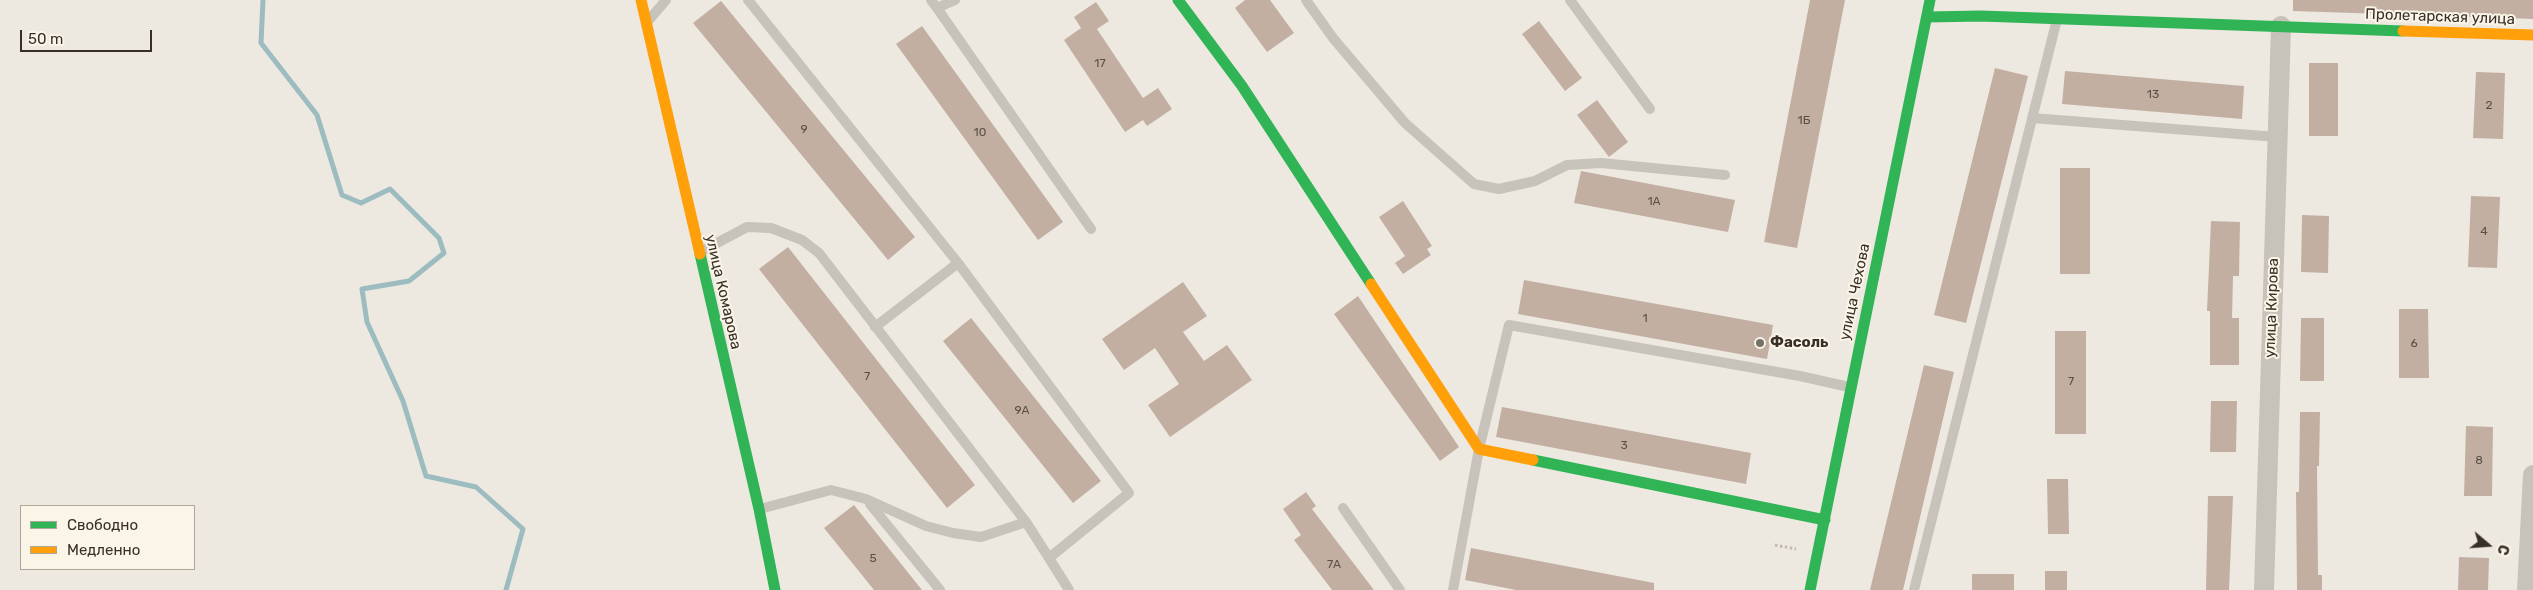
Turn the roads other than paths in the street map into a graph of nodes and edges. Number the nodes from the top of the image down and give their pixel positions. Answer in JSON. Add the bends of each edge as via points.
{"nodes":[{"id":1,"x":641,"y":0,"type":"edge"},
{"id":2,"x":666,"y":0,"type":"edge"},
{"id":3,"x":748,"y":0,"type":"edge"},
{"id":4,"x":955,"y":0,"type":"edge"},
{"id":5,"x":1178,"y":0,"type":"edge"},
{"id":6,"x":1306,"y":0,"type":"edge"},
{"id":7,"x":1570,"y":0,"type":"edge"},
{"id":8,"x":1930,"y":0,"type":"edge"},
{"id":9,"x":934,"y":4,"type":"edge"},
{"id":10,"x":1927,"y":17,"type":"junction"},
{"id":11,"x":2057,"y":18,"type":"junction"},
{"id":12,"x":647,"y":23,"type":"junction"},
{"id":13,"x":2281,"y":26,"type":"junction"},
{"id":14,"x":2533,"y":35,"type":"edge"},
{"id":15,"x":1650,"y":109,"type":"dead end"},
{"id":16,"x":2032,"y":118,"type":"junction"},
{"id":17,"x":2277,"y":138,"type":"junction"},
{"id":18,"x":1725,"y":175,"type":"dead end"},
{"id":19,"x":1091,"y":228,"type":"dead end"},
{"id":20,"x":698,"y":253,"type":"junction"},
{"id":21,"x":958,"y":263,"type":"junction"},
{"id":22,"x":875,"y":327,"type":"junction"},
{"id":23,"x":1851,"y":387,"type":"junction"},
{"id":24,"x":1479,"y":449,"type":"junction"},
{"id":25,"x":2533,"y":475,"type":"edge"},
{"id":26,"x":866,"y":499,"type":"junction"},
{"id":27,"x":1343,"y":508,"type":"dead end"},
{"id":28,"x":759,"y":509,"type":"junction"},
{"id":29,"x":1825,"y":520,"type":"junction"},
{"id":30,"x":1026,"y":522,"type":"junction"},
{"id":31,"x":1048,"y":558,"type":"junction"},
{"id":32,"x":775,"y":590,"type":"edge"},
{"id":33,"x":940,"y":590,"type":"edge"},
{"id":34,"x":1069,"y":590,"type":"edge"},
{"id":35,"x":1400,"y":590,"type":"edge"},
{"id":36,"x":1453,"y":590,"type":"edge"},
{"id":37,"x":1810,"y":590,"type":"edge"},
{"id":38,"x":1914,"y":590,"type":"edge"},
{"id":39,"x":2264,"y":590,"type":"edge"},
{"id":40,"x":2527,"y":590,"type":"edge"}],
"edges":[{"from":1,"to":12,"type":"street","name":"улица Комарова"},
{"from":2,"to":12,"type":"lane"},
{"from":3,"to":21,"type":"lane"},
{"from":4,"to":9,"type":"lane"},
{"from":5,"to":24,"type":"street","via":[[1242,86]]},
{"from":6,"to":18,"type":"lane","via":[[1333,38],[1406,123],[1474,184],[1500,189],[1535,182],[1567,165],[1601,163]]},
{"from":7,"to":15,"type":"lane"},
{"from":8,"to":10,"type":"street","name":"улица Чехова"},
{"from":9,"to":19,"type":"lane"},
{"from":10,"to":11,"type":"street","name":"Пролетарская улица"},
{"from":10,"to":23,"type":"street","name":"улица Чехова"},
{"from":11,"to":13,"type":"street","name":"Пролетарская улица"},
{"from":11,"to":16,"type":"lane"},
{"from":12,"to":20,"type":"street","name":"улица Комарова"},
{"from":13,"to":14,"type":"street","name":"Пролетарская улица"},
{"from":13,"to":17,"type":"street","name":"улица Кирова"},
{"from":16,"to":17,"type":"lane"},
{"from":16,"to":38,"type":"lane"},
{"from":17,"to":39,"type":"street","name":"улица Кирова"},
{"from":20,"to":22,"type":"lane","via":[[747,227],[771,228],[802,240],[819,254]]},
{"from":20,"to":28,"type":"street","name":"улица Комарова"},
{"from":21,"to":22,"type":"lane"},
{"from":21,"to":31,"type":"lane","via":[[1128,493]]},
{"from":22,"to":30,"type":"lane"},
{"from":23,"to":24,"type":"lane","via":[[1509,325]]},
{"from":23,"to":29,"type":"street","name":"улица Чехова"},
{"from":24,"to":29,"type":"street"},
{"from":24,"to":36,"type":"lane"},
{"from":25,"to":40,"type":"street"},
{"from":26,"to":28,"type":"lane","via":[[831,490]]},
{"from":26,"to":30,"type":"lane","via":[[926,526],[962,535],[981,537]]},
{"from":26,"to":33,"type":"lane"},
{"from":27,"to":35,"type":"lane"},
{"from":28,"to":32,"type":"street","name":"улица Комарова"},
{"from":29,"to":37,"type":"street","name":"улица Чехова"},
{"from":30,"to":31,"type":"lane"},
{"from":31,"to":34,"type":"lane"}]}
